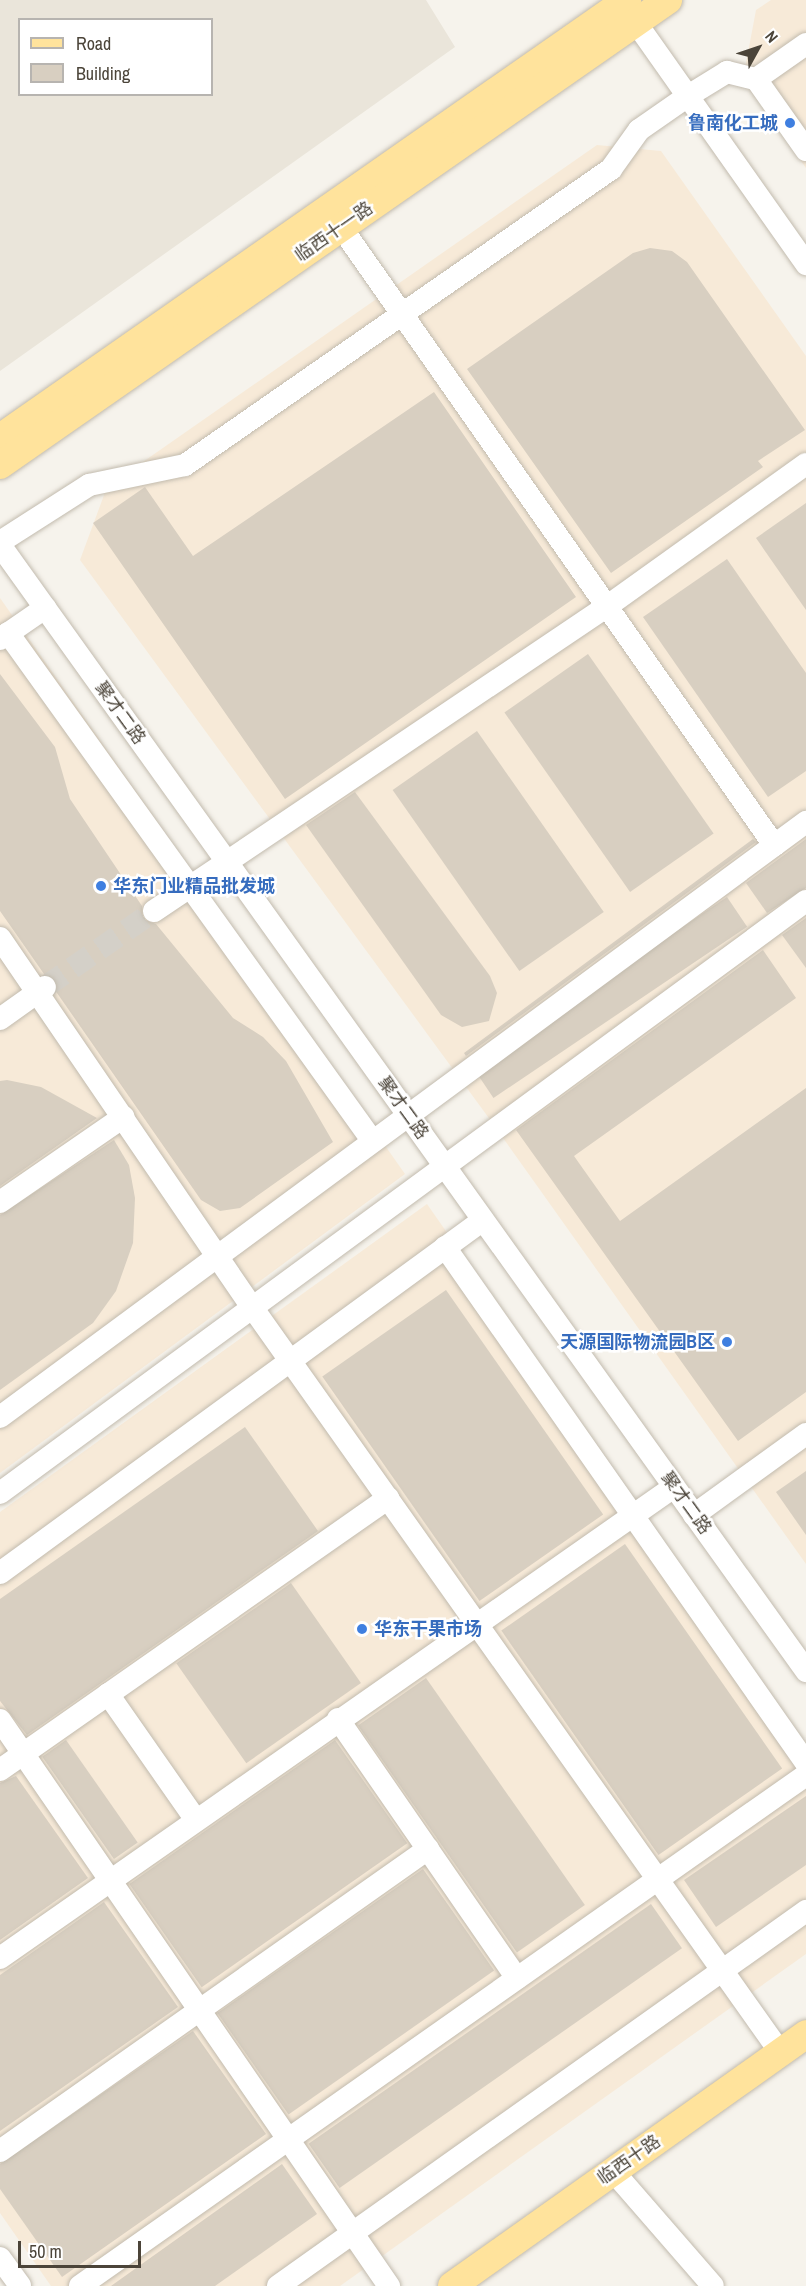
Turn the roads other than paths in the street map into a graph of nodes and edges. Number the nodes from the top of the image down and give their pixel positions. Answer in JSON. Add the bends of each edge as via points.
{"nodes":[{"id":1,"x":668,"y":0,"type":"edge"},
{"id":2,"x":628,"y":9,"type":"edge"},
{"id":3,"x":806,"y":44,"type":"edge"},
{"id":4,"x":756,"y":79,"type":"junction"},
{"id":5,"x":688,"y":96,"type":"junction"},
{"id":6,"x":806,"y":150,"type":"edge"},
{"id":7,"x":341,"y":227,"type":"junction"},
{"id":8,"x":806,"y":264,"type":"edge"},
{"id":9,"x":403,"y":314,"type":"junction"},
{"id":10,"x":0,"y":438,"type":"edge"},
{"id":11,"x":806,"y":464,"type":"edge"},
{"id":12,"x":0,"y":465,"type":"edge"},
{"id":13,"x":0,"y":543,"type":"edge"},
{"id":14,"x":609,"y":605,"type":"junction"},
{"id":15,"x":45,"y":608,"type":"junction"},
{"id":16,"x":4,"y":636,"type":"edge"},
{"id":17,"x":806,"y":822,"type":"edge"},
{"id":18,"x":774,"y":845,"type":"junction"},
{"id":19,"x":226,"y":860,"type":"junction"},
{"id":20,"x":190,"y":886,"type":"junction"},
{"id":21,"x":806,"y":901,"type":"edge"},
{"id":22,"x":154,"y":911,"type":"tunnel mouth"},
{"id":23,"x":0,"y":938,"type":"edge"},
{"id":24,"x":42,"y":989,"type":"junction"},
{"id":25,"x":0,"y":1019,"type":"edge"},
{"id":26,"x":406,"y":1113,"type":"junction"},
{"id":27,"x":123,"y":1117,"type":"junction"},
{"id":28,"x":371,"y":1139,"type":"junction"},
{"id":29,"x":445,"y":1166,"type":"junction"},
{"id":30,"x":0,"y":1202,"type":"edge"},
{"id":31,"x":483,"y":1220,"type":"junction"},
{"id":32,"x":445,"y":1247,"type":"junction"},
{"id":33,"x":216,"y":1255,"type":"junction"},
{"id":34,"x":252,"y":1307,"type":"junction"},
{"id":35,"x":290,"y":1360,"type":"junction"},
{"id":36,"x":0,"y":1417,"type":"edge"},
{"id":37,"x":806,"y":1434,"type":"edge"},
{"id":38,"x":674,"y":1487,"type":"junction"},
{"id":39,"x":0,"y":1493,"type":"edge"},
{"id":40,"x":388,"y":1498,"type":"junction"},
{"id":41,"x":694,"y":1515,"type":"junction"},
{"id":42,"x":633,"y":1517,"type":"junction"},
{"id":43,"x":0,"y":1573,"type":"edge"},
{"id":44,"x":478,"y":1626,"type":"junction"},
{"id":45,"x":806,"y":1671,"type":"edge"},
{"id":46,"x":108,"y":1694,"type":"junction"},
{"id":47,"x":338,"y":1719,"type":"junction"},
{"id":48,"x":0,"y":1720,"type":"edge"},
{"id":49,"x":23,"y":1754,"type":"junction"},
{"id":50,"x":806,"y":1763,"type":"edge"},
{"id":51,"x":0,"y":1770,"type":"edge"},
{"id":52,"x":806,"y":1775,"type":"edge"},
{"id":53,"x":196,"y":1820,"type":"junction"},
{"id":54,"x":428,"y":1849,"type":"junction"},
{"id":55,"x":658,"y":1879,"type":"junction"},
{"id":56,"x":110,"y":1881,"type":"junction"},
{"id":57,"x":806,"y":1911,"type":"edge"},
{"id":58,"x":0,"y":1958,"type":"edge"},
{"id":59,"x":722,"y":1970,"type":"junction"},
{"id":60,"x":517,"y":1978,"type":"junction"},
{"id":61,"x":198,"y":2009,"type":"junction"},
{"id":62,"x":806,"y":2034,"type":"edge"},
{"id":63,"x":780,"y":2052,"type":"junction"},
{"id":64,"x":287,"y":2138,"type":"junction"},
{"id":65,"x":0,"y":2151,"type":"edge"},
{"id":66,"x":613,"y":2171,"type":"junction"},
{"id":67,"x":353,"y":2233,"type":"junction"},
{"id":68,"x":0,"y":2258,"type":"edge"},
{"id":69,"x":20,"y":2286,"type":"edge"},
{"id":70,"x":80,"y":2286,"type":"edge"},
{"id":71,"x":278,"y":2286,"type":"edge"},
{"id":72,"x":389,"y":2286,"type":"edge"},
{"id":73,"x":452,"y":2286,"type":"edge"},
{"id":74,"x":713,"y":2286,"type":"edge"}],
"edges":[{"from":1,"to":2,"type":"main road","name":"临西十一路"},
{"from":2,"to":5,"type":"street"},
{"from":2,"to":7,"type":"main road","name":"临西十一路"},
{"from":2,"to":10,"type":"main road","name":"临西十一路"},
{"from":3,"to":4,"type":"street"},
{"from":4,"to":5,"type":"street","via":[[727,72]]},
{"from":4,"to":6,"type":"street"},
{"from":5,"to":8,"type":"street"},
{"from":5,"to":9,"type":"street","via":[[639,130],[611,169]]},
{"from":7,"to":9,"type":"street"},
{"from":7,"to":12,"type":"main road","name":"临西十一路"},
{"from":9,"to":13,"type":"street","via":[[185,465],[89,485]]},
{"from":9,"to":14,"type":"street"},
{"from":11,"to":14,"type":"street"},
{"from":13,"to":15,"type":"street","name":"聚才二路"},
{"from":14,"to":18,"type":"street"},
{"from":14,"to":19,"type":"street"},
{"from":15,"to":16,"type":"street"},
{"from":15,"to":19,"type":"street","name":"聚才二路"},
{"from":16,"to":20,"type":"street"},
{"from":17,"to":18,"type":"street"},
{"from":18,"to":26,"type":"street"},
{"from":19,"to":20,"type":"street"},
{"from":19,"to":26,"type":"street","name":"聚才二路"},
{"from":20,"to":22,"type":"street"},
{"from":20,"to":28,"type":"street"},
{"from":21,"to":29,"type":"street"},
{"from":23,"to":24,"type":"street"},
{"from":24,"to":25,"type":"street"},
{"from":24,"to":27,"type":"street"},
{"from":26,"to":28,"type":"street"},
{"from":26,"to":29,"type":"street","name":"聚才二路"},
{"from":27,"to":30,"type":"street"},
{"from":27,"to":33,"type":"street"},
{"from":28,"to":33,"type":"street"},
{"from":29,"to":31,"type":"street","name":"聚才二路"},
{"from":29,"to":34,"type":"street"},
{"from":31,"to":32,"type":"street"},
{"from":31,"to":38,"type":"street","name":"聚才二路"},
{"from":32,"to":35,"type":"street"},
{"from":32,"to":42,"type":"street"},
{"from":33,"to":34,"type":"street"},
{"from":33,"to":36,"type":"street"},
{"from":34,"to":35,"type":"street"},
{"from":34,"to":39,"type":"street"},
{"from":35,"to":40,"type":"street"},
{"from":35,"to":43,"type":"street"},
{"from":37,"to":41,"type":"street"},
{"from":38,"to":41,"type":"street","name":"聚才二路"},
{"from":38,"to":42,"type":"street"},
{"from":40,"to":44,"type":"street"},
{"from":40,"to":46,"type":"street"},
{"from":41,"to":45,"type":"street","name":"聚才二路"},
{"from":42,"to":44,"type":"street"},
{"from":42,"to":50,"type":"street"},
{"from":44,"to":47,"type":"street"},
{"from":44,"to":55,"type":"street"},
{"from":46,"to":49,"type":"street"},
{"from":46,"to":53,"type":"street"},
{"from":47,"to":53,"type":"street"},
{"from":47,"to":54,"type":"street"},
{"from":48,"to":49,"type":"street"},
{"from":49,"to":51,"type":"street"},
{"from":49,"to":56,"type":"street"},
{"from":52,"to":55,"type":"street"},
{"from":53,"to":56,"type":"street"},
{"from":54,"to":60,"type":"street"},
{"from":54,"to":61,"type":"street"},
{"from":55,"to":59,"type":"street"},
{"from":55,"to":60,"type":"street"},
{"from":56,"to":58,"type":"street"},
{"from":56,"to":61,"type":"street"},
{"from":57,"to":59,"type":"street"},
{"from":59,"to":63,"type":"street"},
{"from":59,"to":67,"type":"street"},
{"from":60,"to":64,"type":"street"},
{"from":61,"to":64,"type":"street"},
{"from":61,"to":65,"type":"street"},
{"from":62,"to":63,"type":"main road","name":"临西十路"},
{"from":63,"to":66,"type":"main road","name":"临西十路"},
{"from":64,"to":67,"type":"street"},
{"from":64,"to":70,"type":"street"},
{"from":66,"to":73,"type":"main road","name":"临西十路"},
{"from":66,"to":74,"type":"street"},
{"from":67,"to":71,"type":"street"},
{"from":67,"to":72,"type":"street"},
{"from":68,"to":69,"type":"street"}]}
